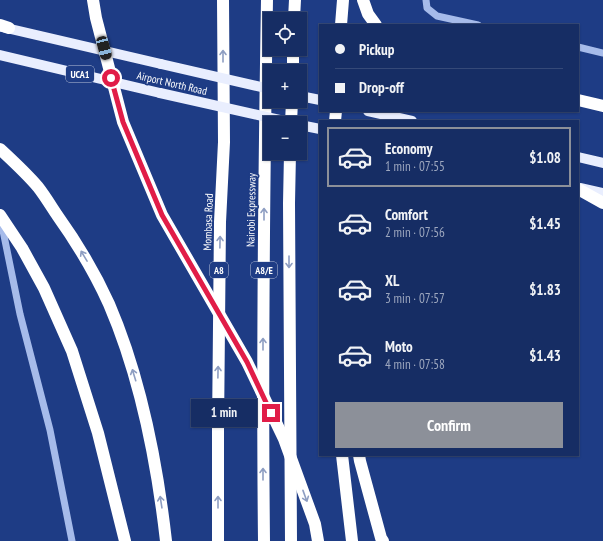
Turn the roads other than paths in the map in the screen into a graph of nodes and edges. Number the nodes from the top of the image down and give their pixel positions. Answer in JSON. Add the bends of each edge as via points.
{"nodes":[{"id":1,"x":93,"y":0,"type":"edge"},
{"id":2,"x":223,"y":0,"type":"edge"},
{"id":3,"x":267,"y":0,"type":"edge"},
{"id":4,"x":294,"y":0,"type":"edge"},
{"id":5,"x":343,"y":0,"type":"edge"},
{"id":6,"x":363,"y":0,"type":"edge"},
{"id":7,"x":426,"y":0,"type":"edge"},
{"id":8,"x":294,"y":12,"type":"edge"},
{"id":9,"x":341,"y":24,"type":"edge"},
{"id":10,"x":375,"y":24,"type":"edge"},
{"id":11,"x":473,"y":24,"type":"edge"},
{"id":12,"x":3,"y":26,"type":"edge"},
{"id":13,"x":579,"y":47,"type":"edge"},
{"id":14,"x":603,"y":53,"type":"edge"},
{"id":15,"x":0,"y":55,"type":"edge"},
{"id":16,"x":263,"y":87,"type":"edge"},
{"id":17,"x":307,"y":97,"type":"edge"},
{"id":18,"x":319,"y":100,"type":"edge"},
{"id":19,"x":579,"y":100,"type":"edge"},
{"id":20,"x":603,"y":106,"type":"edge"},
{"id":21,"x":373,"y":112,"type":"edge"},
{"id":22,"x":263,"y":116,"type":"edge"},
{"id":23,"x":409,"y":120,"type":"edge"},
{"id":24,"x":307,"y":126,"type":"edge"},
{"id":25,"x":319,"y":129,"type":"edge"},
{"id":26,"x":0,"y":149,"type":"edge"},
{"id":27,"x":579,"y":157,"type":"edge"},
{"id":28,"x":290,"y":160,"type":"edge"},
{"id":29,"x":603,"y":163,"type":"edge"},
{"id":30,"x":579,"y":188,"type":"edge"},
{"id":31,"x":579,"y":189,"type":"edge"},
{"id":32,"x":603,"y":193,"type":"edge"},
{"id":33,"x":603,"y":203,"type":"edge"},
{"id":34,"x":0,"y":215,"type":"edge"},
{"id":35,"x":342,"y":456,"type":"edge"},
{"id":36,"x":359,"y":456,"type":"edge"},
{"id":37,"x":72,"y":541,"type":"edge"},
{"id":38,"x":125,"y":541,"type":"edge"},
{"id":39,"x":166,"y":541,"type":"edge"},
{"id":40,"x":218,"y":541,"type":"edge"},
{"id":41,"x":264,"y":541,"type":"edge"},
{"id":42,"x":291,"y":541,"type":"edge"},
{"id":43,"x":318,"y":541,"type":"edge"},
{"id":44,"x":352,"y":541,"type":"edge"},
{"id":45,"x":383,"y":541,"type":"edge"}],
"edges":[{"from":1,"to":43,"type":"highway","one_way":true,"bridge":true,"via":[[121,115],[129,136],[162,215],[247,362],[284,439],[315,524]]},
{"from":40,"to":2,"type":"highway","name":"Mombasa Road","number":"A8","one_way":true,"via":[[220,222],[224,142]]},
{"from":41,"to":3,"type":"highway","name":"Nairobi Expressway","number":"A8/E","one_way":true,"via":[[262,414]]},
{"from":4,"to":8,"type":"highway"},
{"from":5,"to":9,"type":"highway"},
{"from":6,"to":10,"type":"highway"},
{"from":7,"to":11,"type":"lane","via":[[427,8],[436,16]]},
{"from":12,"to":16,"type":"main road","name":"Airport North Road","bridge":true},
{"from":13,"to":14,"type":"lane"},
{"from":15,"to":22,"type":"main road","name":"Airport North Road","number":"UCA1","bridge":true},
{"from":17,"to":18,"type":"main road"},
{"from":19,"to":20,"type":"highway"},
{"from":21,"to":23,"type":"main road"},
{"from":24,"to":25,"type":"main road"},
{"from":39,"to":26,"type":"highway","one_way":true,"via":[[154,461],[140,396],[122,336],[94,273],[71,235],[38,188]]},
{"from":27,"to":29,"type":"main road"},
{"from":28,"to":42,"type":"highway","number":"A8/E","one_way":true},
{"from":30,"to":32,"type":"main road"},
{"from":31,"to":33,"type":"highway"},
{"from":34,"to":37,"type":"lane","via":[[20,314],[50,430]]},
{"from":34,"to":38,"type":"highway","via":[[44,288],[72,351],[98,433]]},
{"from":35,"to":44,"type":"highway"},
{"from":36,"to":45,"type":"highway"}]}
